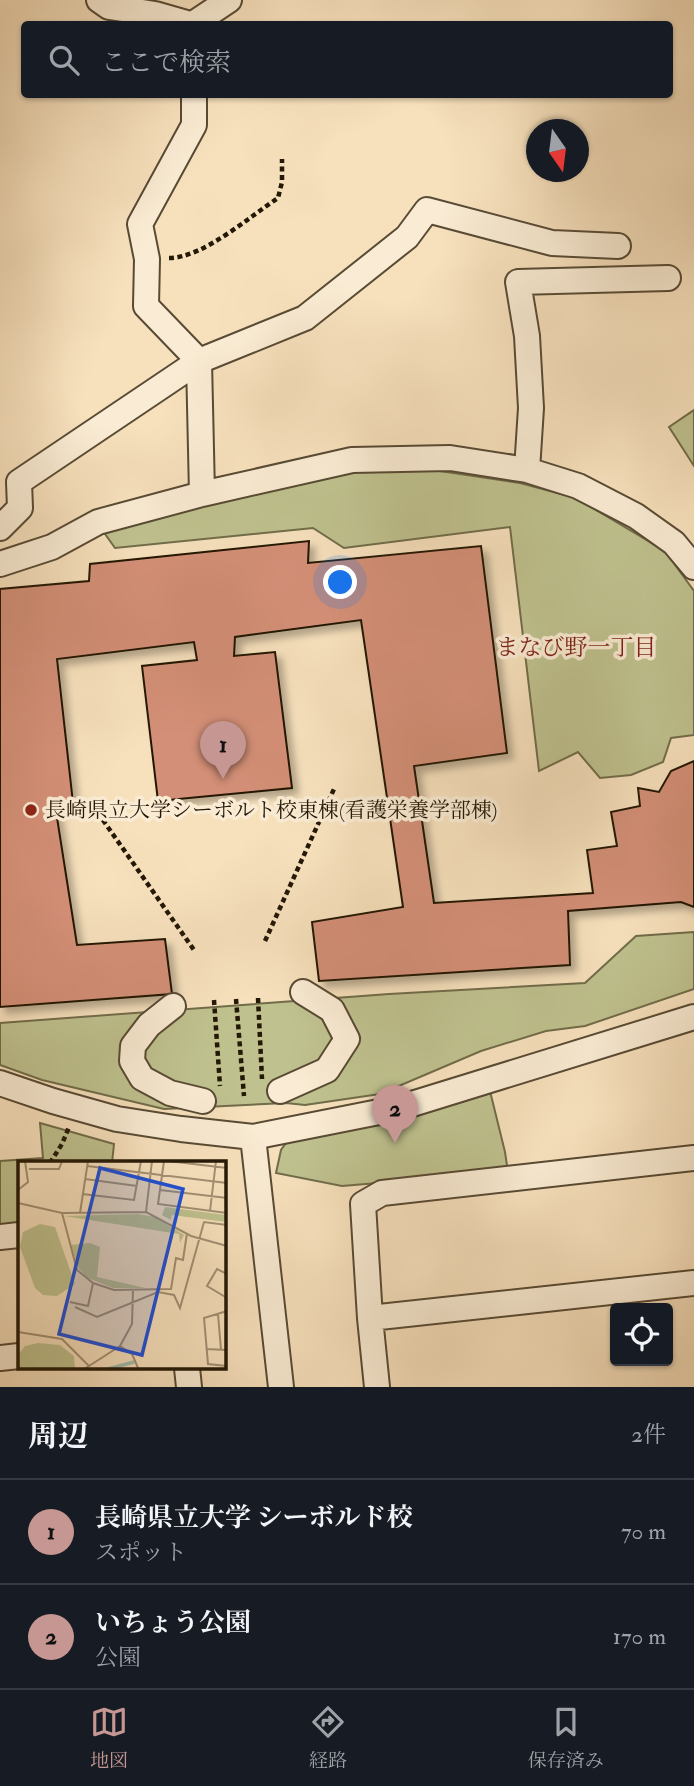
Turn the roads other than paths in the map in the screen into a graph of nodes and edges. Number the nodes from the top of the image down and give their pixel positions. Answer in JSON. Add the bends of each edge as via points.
{"nodes":[{"id":1,"x":99,"y":0,"type":"edge"},
{"id":2,"x":229,"y":0,"type":"edge"},
{"id":3,"x":181,"y":21,"type":"edge"},
{"id":4,"x":197,"y":21,"type":"edge"},
{"id":5,"x":194,"y":98,"type":"edge"},
{"id":6,"x":618,"y":246,"type":"dead end"},
{"id":7,"x":668,"y":278,"type":"dead end"},
{"id":8,"x":199,"y":361,"type":"junction"},
{"id":9,"x":527,"y":470,"type":"junction"},
{"id":10,"x":202,"y":494,"type":"junction"},
{"id":11,"x":0,"y":527,"type":"edge"},
{"id":12,"x":0,"y":564,"type":"edge"},
{"id":13,"x":694,"y":567,"type":"edge"},
{"id":14,"x":303,"y":992,"type":"dead end"},
{"id":15,"x":173,"y":1006,"type":"dead end"},
{"id":16,"x":694,"y":1017,"type":"edge"},
{"id":17,"x":0,"y":1083,"type":"edge"},
{"id":18,"x":271,"y":1086,"type":"road end"},
{"id":19,"x":212,"y":1097,"type":"road end"},
{"id":20,"x":253,"y":1137,"type":"junction"},
{"id":21,"x":694,"y":1158,"type":"edge"},
{"id":22,"x":18,"y":1235,"type":"edge"},
{"id":23,"x":0,"y":1237,"type":"edge"},
{"id":24,"x":694,"y":1283,"type":"edge"},
{"id":25,"x":370,"y":1318,"type":"junction"},
{"id":26,"x":18,"y":1356,"type":"edge"},
{"id":27,"x":0,"y":1358,"type":"edge"},
{"id":28,"x":281,"y":1387,"type":"edge"},
{"id":29,"x":377,"y":1387,"type":"edge"}],
"edges":[{"from":1,"to":3,"type":"street","via":[[109,7]]},
{"from":2,"to":4,"type":"street"},
{"from":5,"to":8,"type":"street","via":[[194,125],[140,224],[147,258],[146,306]]},
{"from":6,"to":8,"type":"street","via":[[552,243],[427,209],[407,237],[305,318]]},
{"from":7,"to":9,"type":"street","via":[[518,282],[530,397]]},
{"from":8,"to":10,"type":"street"},
{"from":8,"to":11,"type":"street","via":[[19,482],[20,508]]},
{"from":9,"to":10,"type":"street","via":[[450,458],[352,460]]},
{"from":9,"to":13,"type":"street","via":[[578,485],[636,516],[674,543]]},
{"from":10,"to":12,"type":"street","via":[[99,522],[52,547]]},
{"from":14,"to":18,"type":"street","via":[[332,1010],[347,1040],[327,1070]]},
{"from":15,"to":19,"type":"street","via":[[141,1035],[133,1046],[132,1060],[142,1078],[170,1093]]},
{"from":16,"to":20,"type":"street","via":[[399,1108]]},
{"from":17,"to":20,"type":"street","via":[[117,1119]]},
{"from":20,"to":28,"type":"street"},
{"from":21,"to":25,"type":"street","via":[[382,1193],[363,1204]]},
{"from":22,"to":23,"type":"street"},
{"from":24,"to":25,"type":"street"},
{"from":25,"to":29,"type":"street"},
{"from":26,"to":27,"type":"street"}]}
